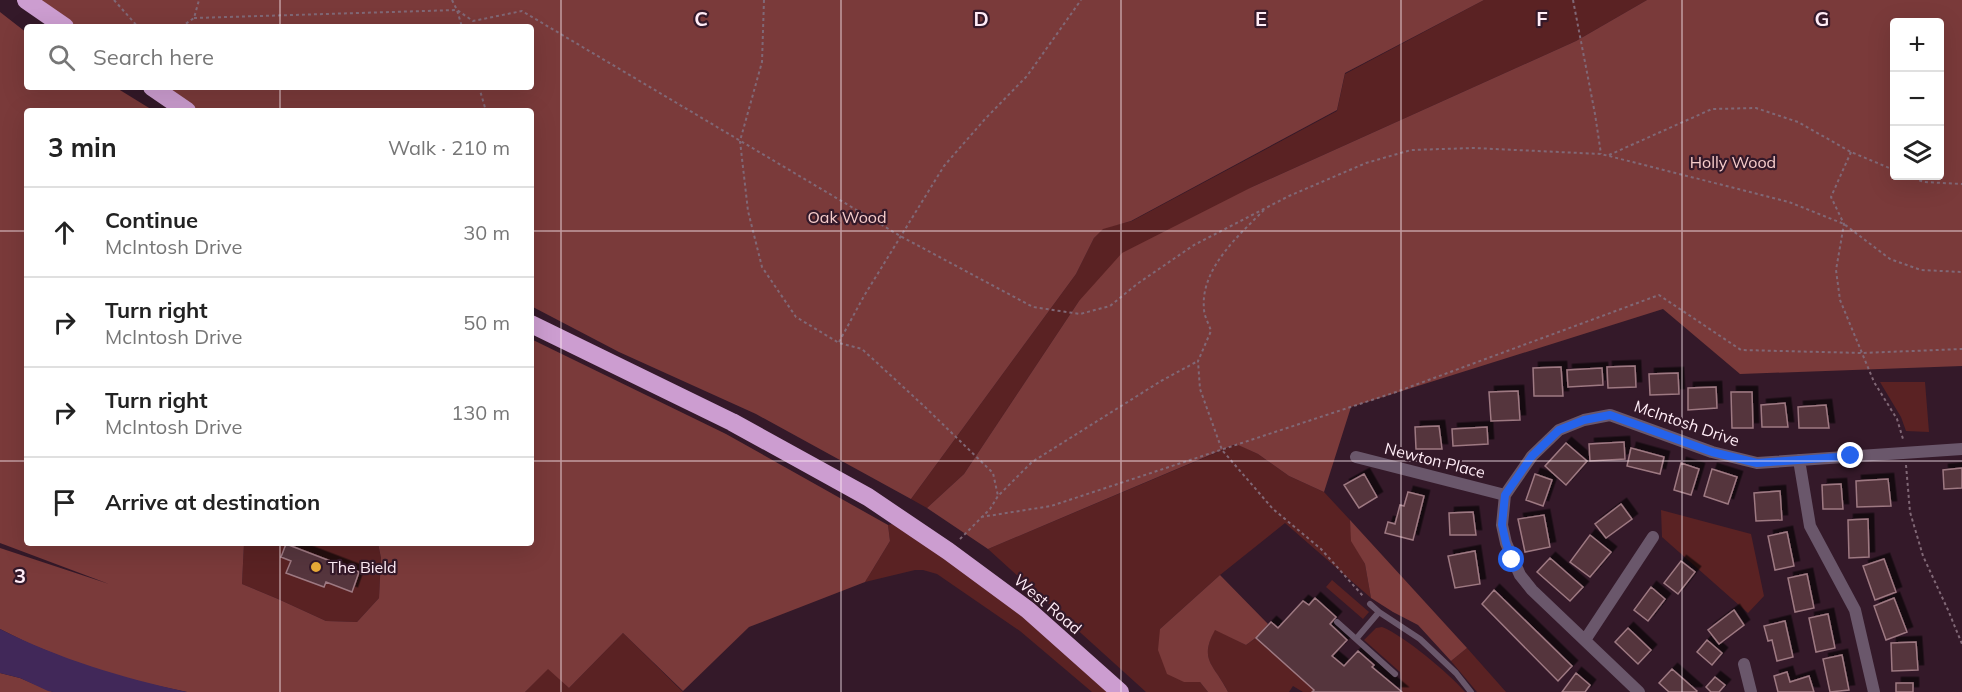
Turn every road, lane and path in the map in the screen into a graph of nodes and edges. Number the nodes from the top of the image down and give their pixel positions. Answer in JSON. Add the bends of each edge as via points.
{"nodes":[{"id":1,"x":26,"y":0,"type":"edge"},
{"id":2,"x":114,"y":0,"type":"edge"},
{"id":3,"x":200,"y":0,"type":"edge"},
{"id":4,"x":452,"y":0,"type":"edge"},
{"id":5,"x":764,"y":0,"type":"edge"},
{"id":6,"x":1081,"y":0,"type":"edge"},
{"id":7,"x":1573,"y":0,"type":"edge"},
{"id":8,"x":457,"y":10,"type":"junction"},
{"id":9,"x":194,"y":18,"type":"junction"},
{"id":10,"x":61,"y":24,"type":"edge"},
{"id":11,"x":135,"y":24,"type":"edge"},
{"id":12,"x":185,"y":24,"type":"edge"},
{"id":13,"x":461,"y":24,"type":"edge"},
{"id":14,"x":156,"y":90,"type":"edge"},
{"id":15,"x":480,"y":90,"type":"edge"},
{"id":16,"x":183,"y":108,"type":"edge"},
{"id":17,"x":485,"y":108,"type":"edge"},
{"id":18,"x":740,"y":141,"type":"junction"},
{"id":19,"x":1851,"y":153,"type":"junction"},
{"id":20,"x":1601,"y":154,"type":"junction"},
{"id":21,"x":1608,"y":156,"type":"junction"},
{"id":22,"x":1890,"y":168,"type":"edge"},
{"id":23,"x":1919,"y":180,"type":"edge"},
{"id":24,"x":1962,"y":184,"type":"edge"},
{"id":25,"x":1266,"y":208,"type":"junction"},
{"id":26,"x":1844,"y":225,"type":"junction"},
{"id":27,"x":902,"y":237,"type":"junction"},
{"id":28,"x":1962,"y":272,"type":"edge"},
{"id":29,"x":534,"y":325,"type":"edge"},
{"id":30,"x":839,"y":343,"type":"junction"},
{"id":31,"x":1962,"y":349,"type":"edge"},
{"id":32,"x":1862,"y":353,"type":"junction"},
{"id":33,"x":1198,"y":361,"type":"junction"},
{"id":34,"x":1962,"y":449,"type":"edge"},
{"id":35,"x":1222,"y":450,"type":"junction"},
{"id":36,"x":1904,"y":453,"type":"junction"},
{"id":37,"x":1356,"y":457,"type":"dead end"},
{"id":38,"x":1799,"y":460,"type":"junction"},
{"id":39,"x":1505,"y":495,"type":"junction"},
{"id":40,"x":998,"y":496,"type":"junction"},
{"id":41,"x":981,"y":517,"type":"junction"},
{"id":42,"x":1653,"y":537,"type":"dead end"},
{"id":43,"x":948,"y":551,"type":"junction"},
{"id":44,"x":1370,"y":604,"type":"joint"},
{"id":45,"x":1379,"y":612,"type":"junction"},
{"id":46,"x":1337,"y":622,"type":"dead end"},
{"id":47,"x":1356,"y":639,"type":"junction"},
{"id":48,"x":1585,"y":640,"type":"junction"},
{"id":49,"x":1962,"y":644,"type":"edge"},
{"id":50,"x":1744,"y":664,"type":"dead end"},
{"id":51,"x":1395,"y":674,"type":"dead end"},
{"id":52,"x":1120,"y":692,"type":"edge"},
{"id":53,"x":1471,"y":692,"type":"edge"},
{"id":54,"x":1639,"y":692,"type":"edge"},
{"id":55,"x":1751,"y":692,"type":"edge"},
{"id":56,"x":1874,"y":692,"type":"edge"}],
"edges":[{"from":1,"to":10,"type":"highway"},
{"from":2,"to":11,"type":"path"},
{"from":3,"to":9,"type":"path"},
{"from":4,"to":8,"type":"path"},
{"from":5,"to":18,"type":"path","via":[[762,62]]},
{"from":6,"to":27,"type":"path","via":[[1027,76],[944,166]]},
{"from":7,"to":20,"type":"path"},
{"from":8,"to":9,"type":"path"},
{"from":8,"to":13,"type":"path"},
{"from":8,"to":18,"type":"path","via":[[473,21],[522,11]]},
{"from":9,"to":12,"type":"path"},
{"from":14,"to":16,"type":"highway"},
{"from":15,"to":17,"type":"path"},
{"from":18,"to":27,"type":"path"},
{"from":18,"to":30,"type":"path","via":[[748,211],[762,267],[796,317]]},
{"from":19,"to":21,"type":"path","via":[[1798,122],[1756,108],[1712,109]]},
{"from":19,"to":22,"type":"path"},
{"from":19,"to":26,"type":"path","via":[[1831,197]]},
{"from":20,"to":21,"type":"path"},
{"from":20,"to":25,"type":"path","via":[[1474,148],[1412,150],[1366,163]]},
{"from":21,"to":26,"type":"path","via":[[1789,202]]},
{"from":23,"to":24,"type":"path"},
{"from":25,"to":27,"type":"path","via":[[1194,245],[1110,306],[1080,314],[1033,307]]},
{"from":25,"to":33,"type":"path","via":[[1227,247],[1207,285],[1204,309],[1211,331]]},
{"from":26,"to":28,"type":"path","via":[[1890,259],[1921,270]]},
{"from":26,"to":32,"type":"path","via":[[1836,270],[1840,300]]},
{"from":27,"to":30,"type":"path"},
{"from":29,"to":43,"type":"highway","name":"West Road","via":[[742,428],[868,497]]},
{"from":30,"to":40,"type":"path","via":[[862,350],[925,407],[993,473]]},
{"from":31,"to":32,"type":"path"},
{"from":32,"to":35,"type":"path","via":[[1741,350],[1659,295],[1396,392]]},
{"from":32,"to":36,"type":"path","via":[[1897,419]]},
{"from":33,"to":35,"type":"path","via":[[1200,389]]},
{"from":33,"to":40,"type":"path","via":[[1032,462]]},
{"from":34,"to":36,"type":"street","name":"McIntosh Drive"},
{"from":35,"to":41,"type":"path","via":[[1051,507]]},
{"from":35,"to":44,"type":"path","via":[[1273,509],[1321,549]]},
{"from":36,"to":38,"type":"street","name":"McIntosh Drive"},
{"from":36,"to":49,"type":"path","via":[[1911,512],[1923,556]]},
{"from":37,"to":39,"type":"street","name":"Newton Place"},
{"from":38,"to":39,"type":"street","name":"McIntosh Drive","via":[[1757,463],[1712,452],[1610,415],[1559,430],[1532,456]]},
{"from":38,"to":56,"type":"street","via":[[1810,526],[1855,610]]},
{"from":39,"to":48,"type":"street","name":"McIntosh Drive","via":[[1502,525],[1520,575]]},
{"from":40,"to":41,"type":"path"},
{"from":41,"to":43,"type":"path"},
{"from":42,"to":48,"type":"street"},
{"from":43,"to":52,"type":"highway","name":"West Road","via":[[1028,610]]},
{"from":44,"to":45,"type":"lane"},
{"from":45,"to":47,"type":"lane"},
{"from":45,"to":53,"type":"lane","via":[[1420,639]]},
{"from":46,"to":47,"type":"lane"},
{"from":47,"to":51,"type":"lane"},
{"from":48,"to":54,"type":"street","name":"McIntosh Drive"},
{"from":50,"to":55,"type":"street"}]}
